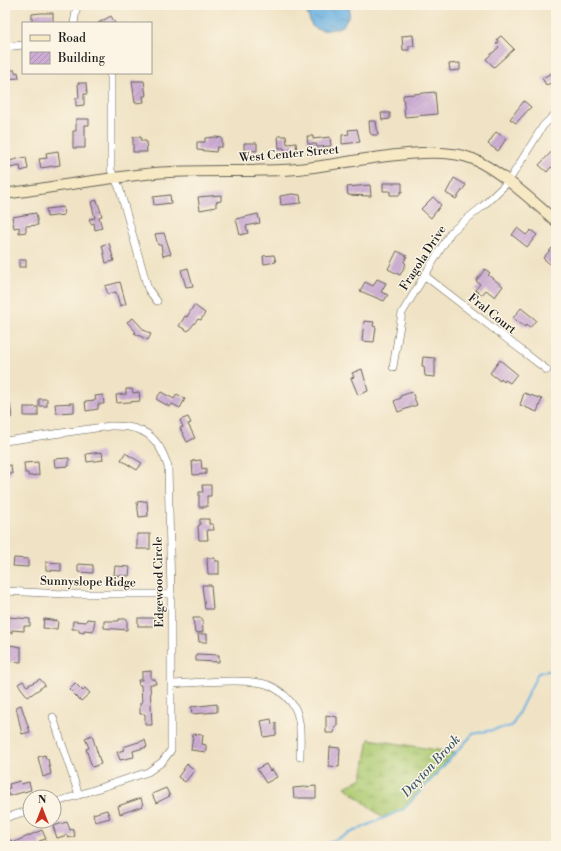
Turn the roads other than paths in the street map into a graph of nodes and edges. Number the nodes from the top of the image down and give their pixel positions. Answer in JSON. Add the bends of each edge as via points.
{"nodes":[{"id":1,"x":77,"y":5,"type":"edge"},
{"id":2,"x":74,"y":22,"type":"edge"},
{"id":3,"x":22,"y":45,"type":"edge"},
{"id":4,"x":5,"y":47,"type":"edge"},
{"id":5,"x":110,"y":74,"type":"edge"},
{"id":6,"x":556,"y":113,"type":"edge"},
{"id":7,"x":115,"y":179,"type":"junction"},
{"id":8,"x":508,"y":182,"type":"junction"},
{"id":9,"x":5,"y":194,"type":"edge"},
{"id":10,"x":556,"y":220,"type":"edge"},
{"id":11,"x":424,"y":275,"type":"junction"},
{"id":12,"x":157,"y":301,"type":"dead end"},
{"id":13,"x":393,"y":367,"type":"dead end"},
{"id":14,"x":547,"y":370,"type":"dead end"},
{"id":15,"x":5,"y":441,"type":"edge"},
{"id":16,"x":5,"y":591,"type":"edge"},
{"id":17,"x":171,"y":594,"type":"junction"},
{"id":18,"x":172,"y":684,"type":"junction"},
{"id":19,"x":53,"y":717,"type":"dead end"},
{"id":20,"x":300,"y":757,"type":"dead end"},
{"id":21,"x":79,"y":795,"type":"junction"},
{"id":22,"x":62,"y":800,"type":"edge"},
{"id":23,"x":22,"y":813,"type":"edge"},
{"id":24,"x":5,"y":818,"type":"edge"}],
"edges":[{"from":1,"to":2,"type":"street"},
{"from":3,"to":4,"type":"street"},
{"from":5,"to":7,"type":"street","via":[[111,170]]},
{"from":6,"to":8,"type":"street","name":"Fragola Drive","via":[[543,126]]},
{"from":7,"to":8,"type":"street","name":"West Center Street","via":[[155,173],[260,172],[411,154],[444,153],[473,159]]},
{"from":7,"to":9,"type":"street","name":"West Center Street"},
{"from":7,"to":12,"type":"street","via":[[142,272],[148,289]]},
{"from":8,"to":10,"type":"street","name":"West Center Street"},
{"from":8,"to":11,"type":"street","name":"Fragola Drive","via":[[451,232]]},
{"from":11,"to":13,"type":"street","name":"Fragola Drive","via":[[402,313]]},
{"from":11,"to":14,"type":"street","name":"Fral Court"},
{"from":15,"to":17,"type":"street","name":"Edgewood Circle","via":[[110,426],[127,426],[142,430],[154,439],[163,452],[168,467]]},
{"from":16,"to":17,"type":"street","name":"Sunnyslope Ridge"},
{"from":17,"to":18,"type":"street","name":"Edgewood Circle"},
{"from":18,"to":20,"type":"street","via":[[257,682],[272,686],[287,697],[295,709],[300,724]]},
{"from":18,"to":21,"type":"street","name":"Edgewood Circle","via":[[171,750],[162,762],[148,772]]},
{"from":19,"to":21,"type":"street"},
{"from":21,"to":22,"type":"street","name":"Edgewood Circle"},
{"from":23,"to":24,"type":"street"}]}
